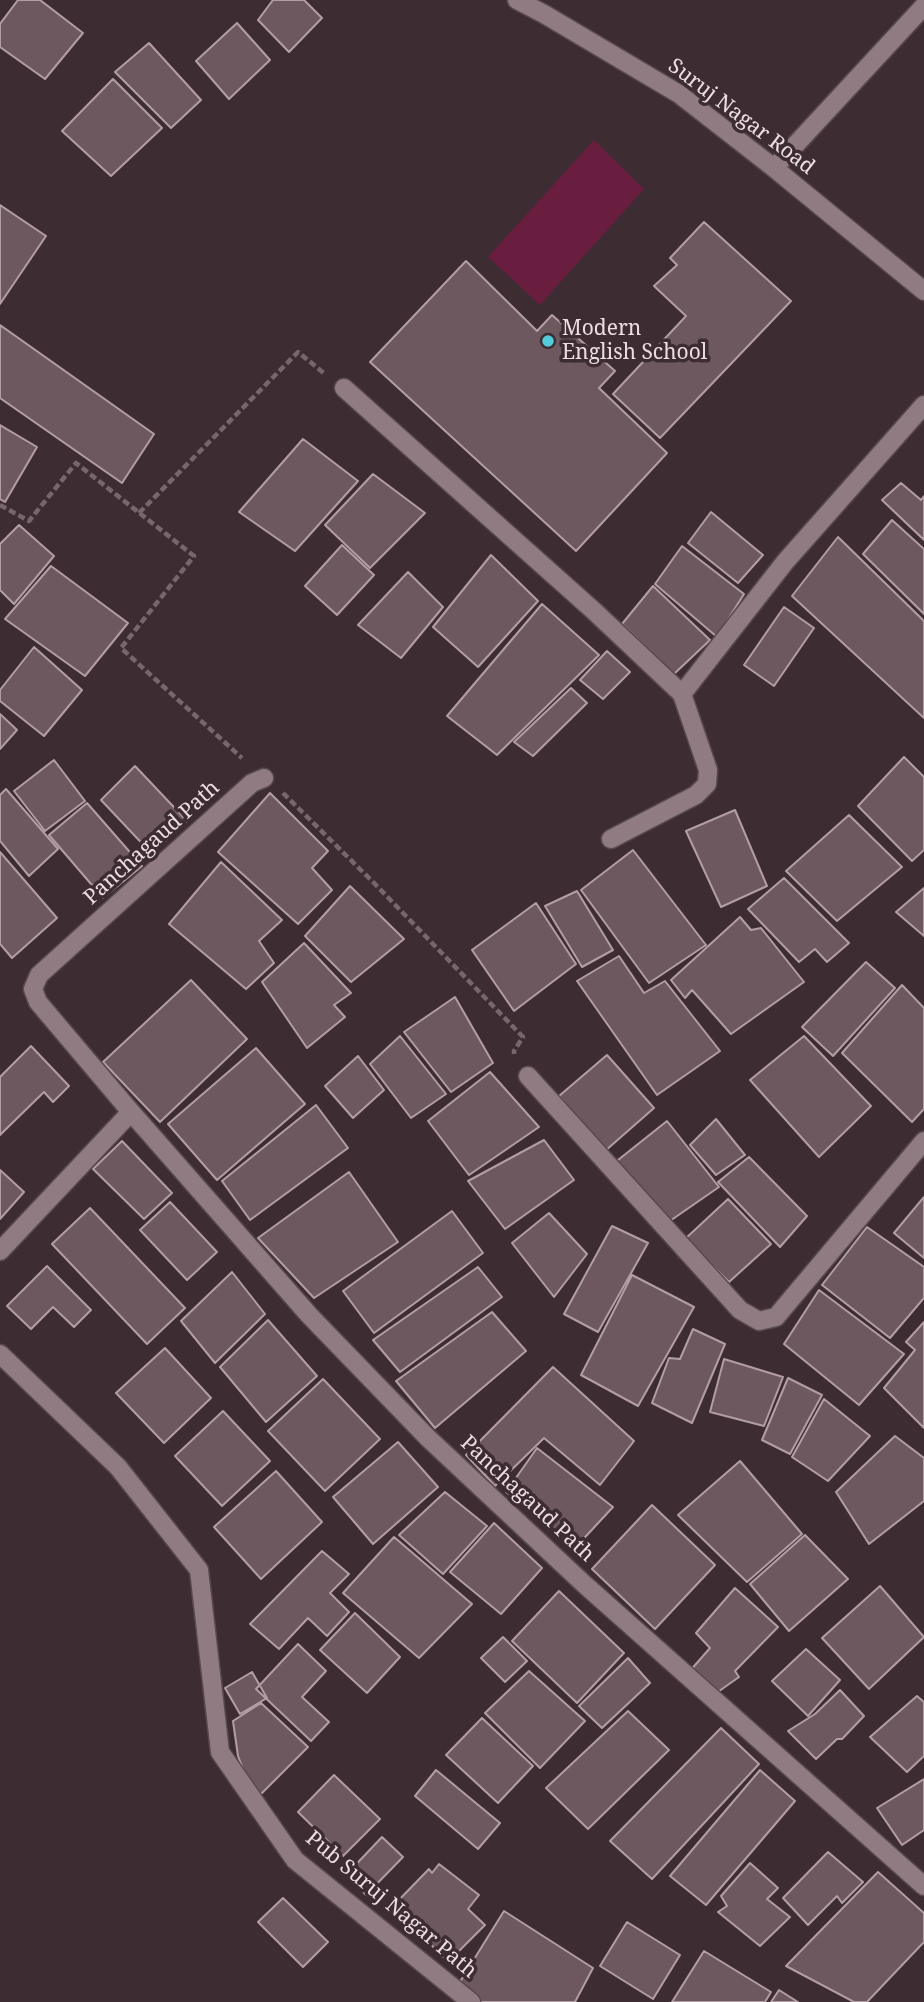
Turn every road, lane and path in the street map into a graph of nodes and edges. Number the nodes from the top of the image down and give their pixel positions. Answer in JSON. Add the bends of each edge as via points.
{"nodes":[{"id":1,"x":517,"y":0,"type":"edge"},
{"id":2,"x":924,"y":6,"type":"edge"},
{"id":3,"x":549,"y":7,"type":"edge"},
{"id":4,"x":775,"y":168,"type":"junction"},
{"id":5,"x":924,"y":291,"type":"edge"},
{"id":6,"x":344,"y":388,"type":"joint"},
{"id":7,"x":924,"y":405,"type":"edge"},
{"id":8,"x":0,"y":505,"type":"edge"},
{"id":9,"x":139,"y":513,"type":"junction"},
{"id":10,"x":682,"y":694,"type":"junction"},
{"id":11,"x":264,"y":778,"type":"junction"},
{"id":12,"x":611,"y":839,"type":"dead end"},
{"id":13,"x":528,"y":1076,"type":"joint"},
{"id":14,"x":131,"y":1112,"type":"junction"},
{"id":15,"x":924,"y":1141,"type":"edge"},
{"id":16,"x":0,"y":1251,"type":"edge"},
{"id":17,"x":0,"y":1354,"type":"edge"},
{"id":18,"x":924,"y":1886,"type":"edge"},
{"id":19,"x":471,"y":2002,"type":"edge"}],
"edges":[{"from":1,"to":3,"type":"street","name":"Suruj Nagar Road"},
{"from":2,"to":4,"type":"street"},
{"from":3,"to":4,"type":"street","name":"Suruj Nagar Road","via":[[679,94]]},
{"from":4,"to":5,"type":"street","name":"Suruj Nagar Road"},
{"from":6,"to":9,"type":"path","via":[[298,352]]},
{"from":6,"to":10,"type":"street"},
{"from":7,"to":10,"type":"street","via":[[785,562]]},
{"from":8,"to":9,"type":"path","via":[[29,521],[76,463]]},
{"from":9,"to":11,"type":"path","via":[[194,556],[121,648]]},
{"from":10,"to":12,"type":"street","via":[[708,770],[707,784],[696,795]]},
{"from":11,"to":13,"type":"path","via":[[374,883],[523,1037],[514,1051]]},
{"from":11,"to":14,"type":"street","name":"Panchagaud Path","via":[[252,783],[39,975],[33,989],[38,1002]]},
{"from":13,"to":15,"type":"street","via":[[740,1310],[759,1321],[776,1317]]},
{"from":14,"to":16,"type":"street"},
{"from":14,"to":18,"type":"street","name":"Panchagaud Path","via":[[309,1315],[428,1438],[584,1584]]},
{"from":17,"to":19,"type":"street","name":"Pub Suruj Nagar Path","via":[[118,1467],[199,1570],[220,1752],[295,1860]]}]}
